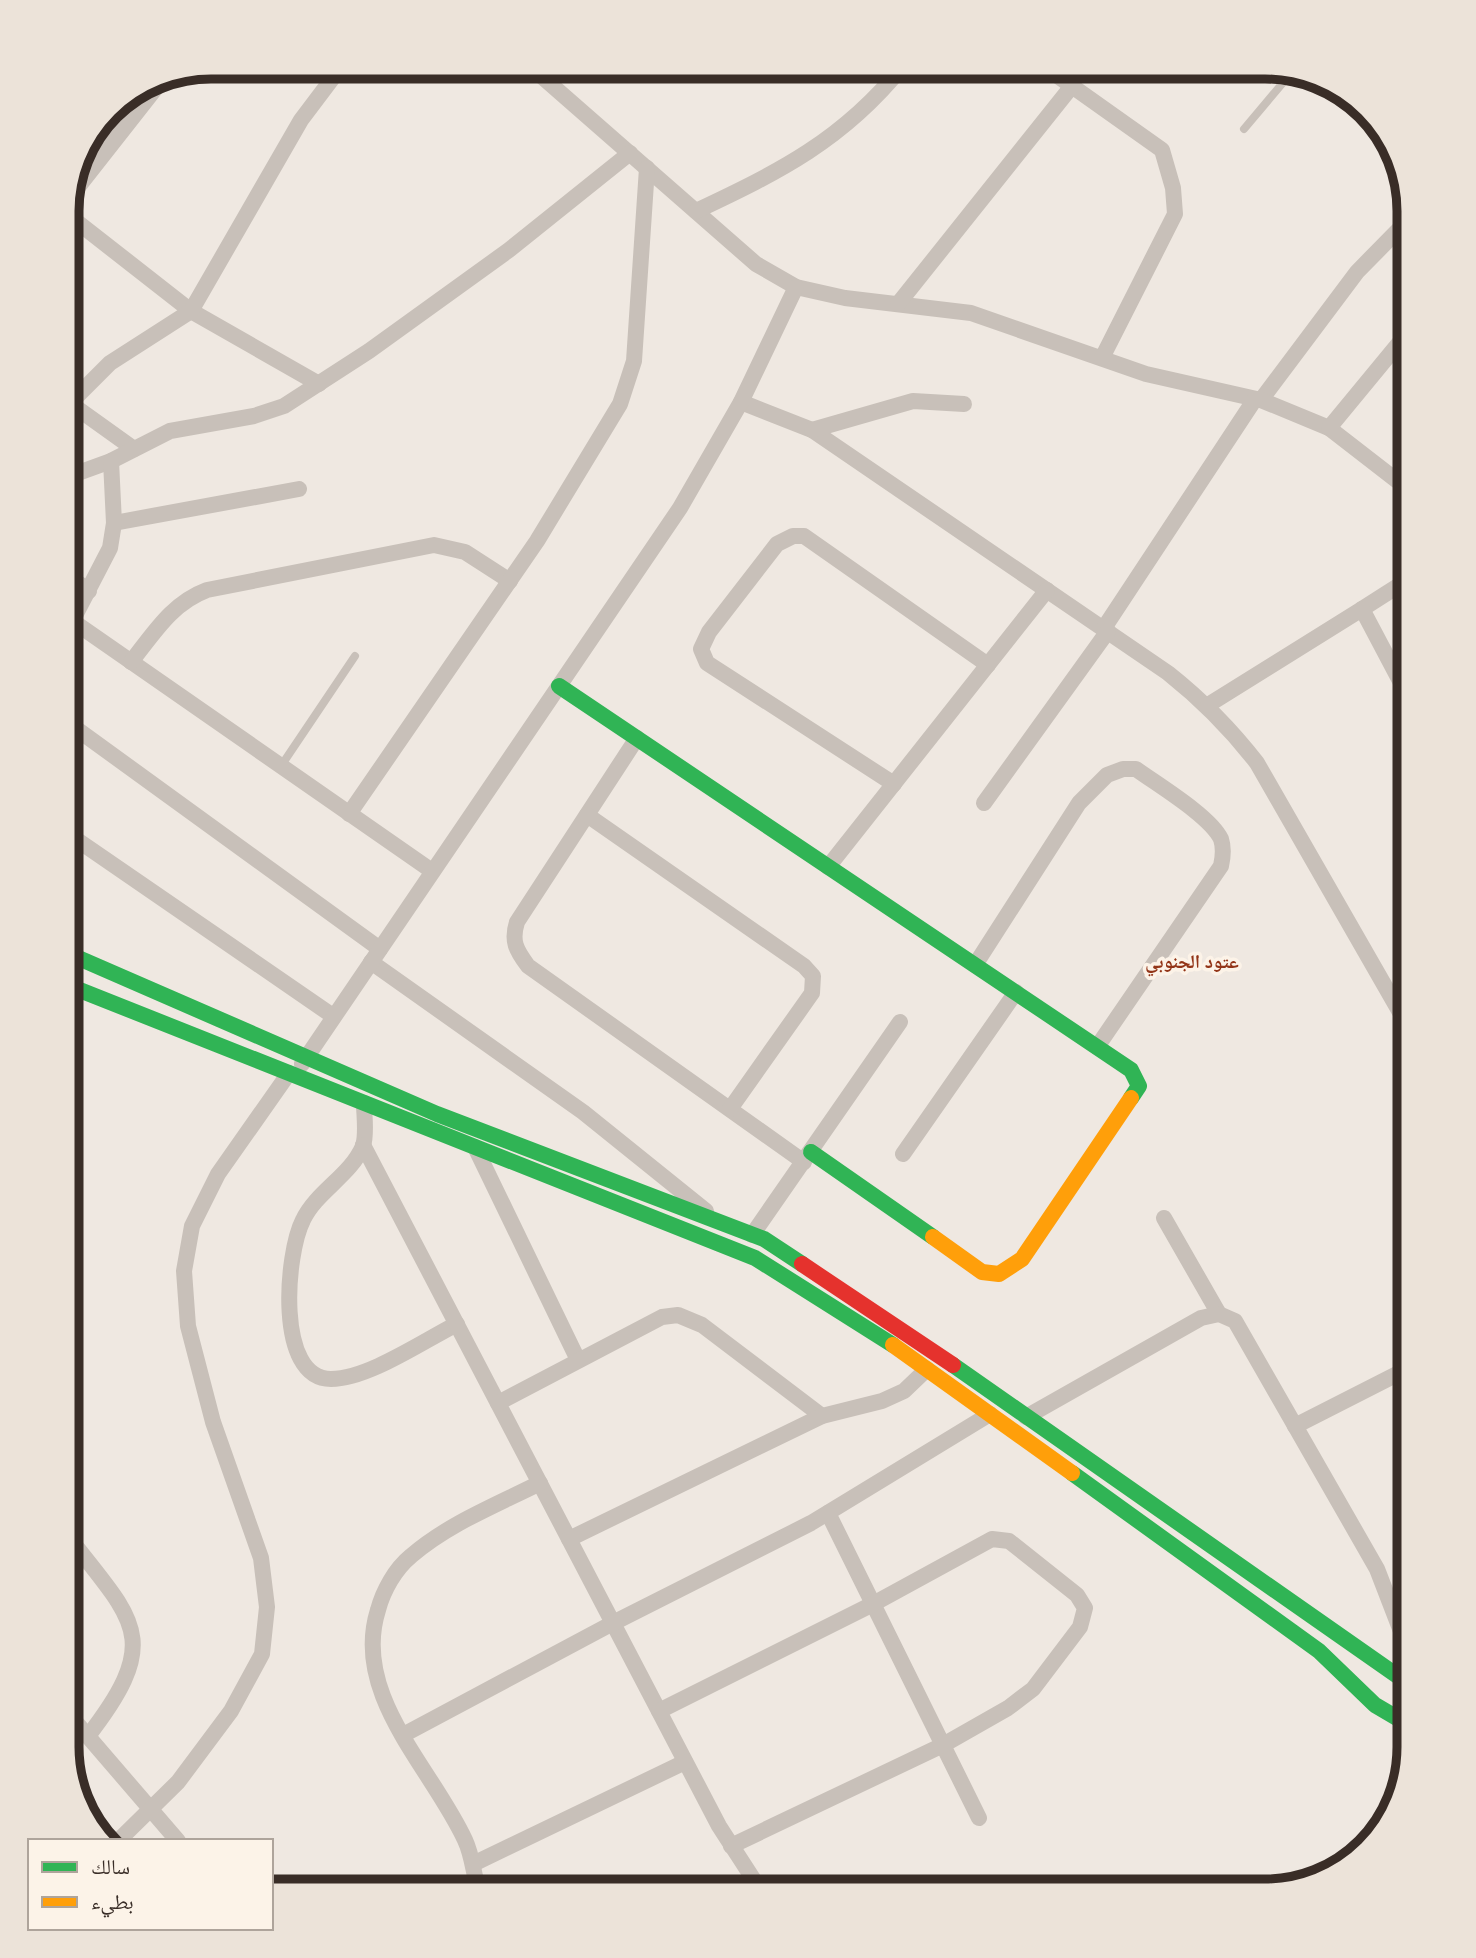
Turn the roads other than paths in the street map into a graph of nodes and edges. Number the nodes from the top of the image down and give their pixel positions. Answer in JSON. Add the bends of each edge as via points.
{"nodes":[{"id":1,"x":331,"y":79,"type":"edge"},
{"id":2,"x":546,"y":79,"type":"edge"},
{"id":3,"x":890,"y":79,"type":"edge"},
{"id":4,"x":1062,"y":79,"type":"edge"},
{"id":5,"x":1285,"y":80,"type":"edge"},
{"id":6,"x":1072,"y":86,"type":"junction"},
{"id":7,"x":152,"y":93,"type":"edge"},
{"id":8,"x":1244,"y":129,"type":"dead end"},
{"id":9,"x":630,"y":153,"type":"junction"},
{"id":10,"x":647,"y":168,"type":"junction"},
{"id":11,"x":82,"y":182,"type":"edge"},
{"id":12,"x":696,"y":211,"type":"junction"},
{"id":13,"x":79,"y":223,"type":"edge"},
{"id":14,"x":1397,"y":231,"type":"edge"},
{"id":15,"x":796,"y":287,"type":"junction"},
{"id":16,"x":898,"y":304,"type":"junction"},
{"id":17,"x":191,"y":311,"type":"junction"},
{"id":18,"x":1397,"y":346,"type":"edge"},
{"id":19,"x":1102,"y":358,"type":"junction"},
{"id":20,"x":319,"y":384,"type":"junction"},
{"id":21,"x":79,"y":392,"type":"edge"},
{"id":22,"x":1258,"y":400,"type":"junction"},
{"id":23,"x":741,"y":402,"type":"junction"},
{"id":24,"x":964,"y":404,"type":"dead end"},
{"id":25,"x":79,"y":410,"type":"edge"},
{"id":26,"x":1329,"y":428,"type":"junction"},
{"id":27,"x":812,"y":430,"type":"junction"},
{"id":28,"x":134,"y":449,"type":"junction"},
{"id":29,"x":111,"y":461,"type":"junction"},
{"id":30,"x":79,"y":473,"type":"edge"},
{"id":31,"x":1397,"y":482,"type":"edge"},
{"id":32,"x":299,"y":489,"type":"dead end"},
{"id":33,"x":114,"y":523,"type":"junction"},
{"id":34,"x":510,"y":581,"type":"junction"},
{"id":35,"x":79,"y":583,"type":"edge"},
{"id":36,"x":1397,"y":587,"type":"edge"},
{"id":37,"x":89,"y":590,"type":"junction"},
{"id":38,"x":1047,"y":590,"type":"junction"},
{"id":39,"x":79,"y":609,"type":"edge"},
{"id":40,"x":1362,"y":609,"type":"junction"},
{"id":41,"x":1106,"y":630,"type":"junction"},
{"id":42,"x":79,"y":632,"type":"edge"},
{"id":43,"x":355,"y":656,"type":"dead end"},
{"id":44,"x":131,"y":662,"type":"junction"},
{"id":45,"x":988,"y":665,"type":"junction"},
{"id":46,"x":1397,"y":675,"type":"edge"},
{"id":47,"x":559,"y":686,"type":"junction"},
{"id":48,"x":1208,"y":705,"type":"junction"},
{"id":49,"x":79,"y":731,"type":"edge"},
{"id":50,"x":637,"y":738,"type":"junction"},
{"id":51,"x":281,"y":766,"type":"junction"},
{"id":52,"x":894,"y":783,"type":"junction"},
{"id":53,"x":984,"y":803,"type":"dead end"},
{"id":54,"x":349,"y":814,"type":"junction"},
{"id":55,"x":587,"y":815,"type":"junction"},
{"id":56,"x":79,"y":841,"type":"edge"},
{"id":57,"x":828,"y":867,"type":"junction"},
{"id":58,"x":432,"y":871,"type":"junction"},
{"id":59,"x":376,"y":956,"type":"junction"},
{"id":60,"x":79,"y":958,"type":"edge"},
{"id":61,"x":975,"y":965,"type":"junction"},
{"id":62,"x":79,"y":990,"type":"edge"},
{"id":63,"x":1016,"y":992,"type":"junction"},
{"id":64,"x":1397,"y":1007,"type":"edge"},
{"id":65,"x":333,"y":1016,"type":"junction"},
{"id":66,"x":900,"y":1022,"type":"dead end"},
{"id":67,"x":1097,"y":1047,"type":"junction"},
{"id":68,"x":306,"y":1057,"type":"junction"},
{"id":69,"x":292,"y":1075,"type":"junction"},
{"id":70,"x":364,"y":1103,"type":"junction"},
{"id":71,"x":730,"y":1109,"type":"junction"},
{"id":72,"x":363,"y":1145,"type":"junction"},
{"id":73,"x":474,"y":1147,"type":"junction"},
{"id":74,"x":903,"y":1154,"type":"dead end"},
{"id":75,"x":808,"y":1157,"type":"junction"},
{"id":76,"x":1164,"y":1218,"type":"dead end"},
{"id":77,"x":720,"y":1222,"type":"junction"},
{"id":78,"x":752,"y":1235,"type":"junction"},
{"id":79,"x":1219,"y":1314,"type":"junction"},
{"id":80,"x":457,"y":1324,"type":"junction"},
{"id":81,"x":578,"y":1360,"type":"junction"},
{"id":82,"x":927,"y":1369,"type":"junction"},
{"id":83,"x":1397,"y":1374,"type":"edge"},
{"id":84,"x":498,"y":1402,"type":"junction"},
{"id":85,"x":990,"y":1414,"type":"junction"},
{"id":86,"x":822,"y":1416,"type":"junction"},
{"id":87,"x":1026,"y":1417,"type":"junction"},
{"id":88,"x":1295,"y":1426,"type":"junction"},
{"id":89,"x":540,"y":1483,"type":"junction"},
{"id":90,"x":828,"y":1513,"type":"junction"},
{"id":91,"x":569,"y":1539,"type":"junction"},
{"id":92,"x":79,"y":1551,"type":"edge"},
{"id":93,"x":873,"y":1604,"type":"junction"},
{"id":94,"x":1397,"y":1615,"type":"edge"},
{"id":95,"x":613,"y":1623,"type":"junction"},
{"id":96,"x":1397,"y":1676,"type":"edge"},
{"id":97,"x":659,"y":1711,"type":"junction"},
{"id":98,"x":1397,"y":1718,"type":"edge"},
{"id":99,"x":79,"y":1726,"type":"edge"},
{"id":100,"x":403,"y":1735,"type":"junction"},
{"id":101,"x":88,"y":1736,"type":"junction"},
{"id":102,"x":943,"y":1745,"type":"junction"},
{"id":103,"x":685,"y":1762,"type":"junction"},
{"id":104,"x":151,"y":1808,"type":"junction"},
{"id":105,"x":979,"y":1818,"type":"dead end"},
{"id":106,"x":120,"y":1839,"type":"edge"},
{"id":107,"x":176,"y":1839,"type":"edge"},
{"id":108,"x":731,"y":1846,"type":"junction"},
{"id":109,"x":473,"y":1864,"type":"junction"},
{"id":110,"x":476,"y":1879,"type":"edge"},
{"id":111,"x":753,"y":1879,"type":"edge"}],
"edges":[{"from":1,"to":17,"type":"street","via":[[301,120]]},
{"from":2,"to":9,"type":"street"},
{"from":3,"to":12,"type":"street","via":[[816,148],[779,172]]},
{"from":4,"to":6,"type":"street"},
{"from":5,"to":8,"type":"lane"},
{"from":6,"to":16,"type":"street"},
{"from":6,"to":19,"type":"street","via":[[1162,150],[1175,214]]},
{"from":7,"to":11,"type":"street"},
{"from":9,"to":10,"type":"street"},
{"from":9,"to":20,"type":"street","via":[[509,250]]},
{"from":10,"to":12,"type":"street"},
{"from":10,"to":34,"type":"street","via":[[634,362],[620,404]]},
{"from":12,"to":15,"type":"street","via":[[756,264]]},
{"from":13,"to":17,"type":"street"},
{"from":14,"to":22,"type":"street","via":[[1357,272]]},
{"from":15,"to":16,"type":"street"},
{"from":15,"to":23,"type":"street"},
{"from":16,"to":19,"type":"street","via":[[971,313]]},
{"from":17,"to":20,"type":"street"},
{"from":17,"to":21,"type":"street","via":[[110,363]]},
{"from":18,"to":26,"type":"street"},
{"from":19,"to":22,"type":"street","via":[[1146,374]]},
{"from":20,"to":28,"type":"street","via":[[284,406],[170,432]]},
{"from":22,"to":26,"type":"street"},
{"from":22,"to":41,"type":"street"},
{"from":23,"to":27,"type":"street"},
{"from":23,"to":47,"type":"street","via":[[680,508]]},
{"from":24,"to":27,"type":"street","via":[[913,401]]},
{"from":25,"to":28,"type":"street"},
{"from":26,"to":31,"type":"street"},
{"from":27,"to":38,"type":"street"},
{"from":28,"to":29,"type":"street"},
{"from":29,"to":30,"type":"street"},
{"from":29,"to":33,"type":"street"},
{"from":32,"to":33,"type":"street"},
{"from":33,"to":37,"type":"street","via":[[110,548]]},
{"from":34,"to":44,"type":"street","via":[[466,552],[433,545],[207,590],[188,597],[168,615]]},
{"from":34,"to":54,"type":"street"},
{"from":35,"to":37,"type":"street"},
{"from":36,"to":40,"type":"street"},
{"from":37,"to":39,"type":"street"},
{"from":38,"to":41,"type":"street"},
{"from":38,"to":45,"type":"street"},
{"from":40,"to":46,"type":"street"},
{"from":40,"to":48,"type":"street"},
{"from":41,"to":48,"type":"street"},
{"from":41,"to":53,"type":"street"},
{"from":42,"to":44,"type":"street"},
{"from":43,"to":51,"type":"lane"},
{"from":44,"to":51,"type":"street"},
{"from":45,"to":52,"type":"street"},
{"from":45,"to":52,"type":"street","via":[[804,536],[777,544],[709,632],[701,649],[707,663]]},
{"from":47,"to":50,"type":"street"},
{"from":47,"to":58,"type":"street"},
{"from":48,"to":64,"type":"street","via":[[1257,764]]},
{"from":49,"to":59,"type":"street"},
{"from":50,"to":55,"type":"street"},
{"from":50,"to":57,"type":"street"},
{"from":51,"to":54,"type":"street"},
{"from":52,"to":57,"type":"street"},
{"from":54,"to":58,"type":"street"},
{"from":55,"to":71,"type":"street","via":[[517,922],[512,938],[518,952],[528,966]]},
{"from":55,"to":71,"type":"street","via":[[813,976],[812,993]]},
{"from":56,"to":65,"type":"street"},
{"from":57,"to":61,"type":"street"},
{"from":58,"to":59,"type":"street"},
{"from":59,"to":65,"type":"street"},
{"from":59,"to":77,"type":"street"},
{"from":60,"to":68,"type":"street"},
{"from":61,"to":63,"type":"street"},
{"from":61,"to":67,"type":"street","via":[[1079,803],[1107,775],[1136,769],[1208,823],[1220,838],[1224,854],[1221,866]]},
{"from":62,"to":69,"type":"street"},
{"from":63,"to":67,"type":"street"},
{"from":63,"to":74,"type":"street"},
{"from":65,"to":68,"type":"street"},
{"from":66,"to":75,"type":"street"},
{"from":67,"to":75,"type":"street","via":[[1131,1070],[1139,1086],[1022,1259],[999,1274],[982,1272]]},
{"from":68,"to":69,"type":"street"},
{"from":68,"to":77,"type":"street","via":[[437,1114]]},
{"from":69,"to":70,"type":"street"},
{"from":69,"to":104,"type":"street","via":[[218,1174],[192,1226],[184,1272],[188,1326],[213,1422],[261,1558],[267,1607],[262,1654],[231,1711],[178,1782]]},
{"from":70,"to":72,"type":"street"},
{"from":70,"to":73,"type":"street"},
{"from":71,"to":75,"type":"street"},
{"from":72,"to":80,"type":"street"},
{"from":72,"to":80,"type":"street","via":[[302,1220],[288,1283],[290,1319],[300,1356],[313,1375],[330,1379],[360,1373]]},
{"from":73,"to":81,"type":"street"},
{"from":73,"to":82,"type":"street","via":[[755,1258]]},
{"from":75,"to":78,"type":"street"},
{"from":76,"to":79,"type":"street"},
{"from":77,"to":78,"type":"street"},
{"from":78,"to":87,"type":"street","via":[[897,1325]]},
{"from":79,"to":87,"type":"street","via":[[1201,1318]]},
{"from":79,"to":88,"type":"street","via":[[1235,1321]]},
{"from":80,"to":84,"type":"street"},
{"from":81,"to":84,"type":"street"},
{"from":81,"to":86,"type":"street","via":[[662,1317],[678,1315],[702,1325]]},
{"from":82,"to":85,"type":"street"},
{"from":82,"to":86,"type":"street","via":[[904,1391],[882,1401]]},
{"from":83,"to":88,"type":"street"},
{"from":84,"to":89,"type":"street"},
{"from":85,"to":90,"type":"street"},
{"from":85,"to":98,"type":"street","via":[[1319,1651],[1375,1705]]},
{"from":86,"to":91,"type":"street"},
{"from":87,"to":96,"type":"street"},
{"from":88,"to":94,"type":"street","via":[[1377,1569]]},
{"from":89,"to":91,"type":"street"},
{"from":89,"to":100,"type":"street","via":[[438,1535],[408,1559],[383,1593],[372,1630],[373,1668]]},
{"from":90,"to":93,"type":"street"},
{"from":90,"to":95,"type":"street"},
{"from":91,"to":95,"type":"street"},
{"from":92,"to":101,"type":"street","via":[[132,1625],[128,1671],[116,1699]]},
{"from":93,"to":97,"type":"street"},
{"from":93,"to":102,"type":"street"},
{"from":93,"to":102,"type":"street","via":[[992,1539],[1009,1541],[1077,1595],[1084,1608],[1080,1627],[1033,1689]]},
{"from":95,"to":97,"type":"street"},
{"from":95,"to":100,"type":"street"},
{"from":97,"to":103,"type":"street"},
{"from":99,"to":101,"type":"street"},
{"from":100,"to":109,"type":"street","via":[[465,1840]]},
{"from":101,"to":104,"type":"street"},
{"from":102,"to":105,"type":"street"},
{"from":102,"to":108,"type":"street"},
{"from":103,"to":108,"type":"street"},
{"from":103,"to":109,"type":"street"},
{"from":104,"to":106,"type":"street"},
{"from":104,"to":107,"type":"street"},
{"from":108,"to":111,"type":"street"},
{"from":109,"to":110,"type":"street"}]}
